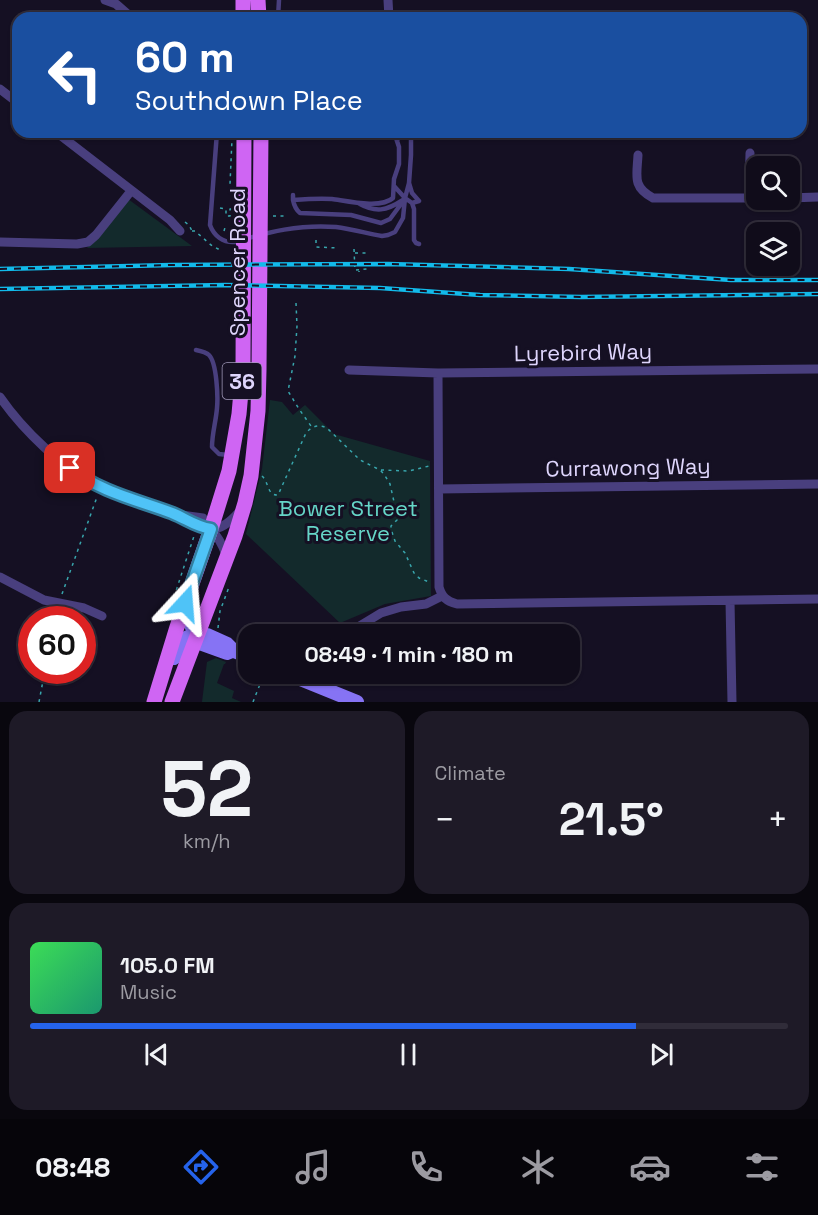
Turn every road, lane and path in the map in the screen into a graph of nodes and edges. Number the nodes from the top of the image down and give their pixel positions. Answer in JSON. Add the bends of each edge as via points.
{"nodes":[{"id":1,"x":105,"y":0,"type":"edge"},
{"id":2,"x":125,"y":12,"type":"edge"},
{"id":3,"x":0,"y":89,"type":"edge"},
{"id":4,"x":12,"y":98,"type":"edge"},
{"id":5,"x":64,"y":138,"type":"edge"},
{"id":6,"x":217,"y":138,"type":"edge"},
{"id":7,"x":244,"y":138,"type":"edge"},
{"id":8,"x":261,"y":138,"type":"edge"},
{"id":9,"x":396,"y":138,"type":"edge"},
{"id":10,"x":398,"y":138,"type":"edge"},
{"id":11,"x":410,"y":138,"type":"edge"},
{"id":12,"x":397,"y":141,"type":"junction"},
{"id":13,"x":750,"y":153,"type":"dead end"},
{"id":14,"x":638,"y":155,"type":"dead end"},
{"id":15,"x":750,"y":156,"type":"edge"},
{"id":16,"x":409,"y":183,"type":"junction"},
{"id":17,"x":394,"y":186,"type":"junction"},
{"id":18,"x":131,"y":191,"type":"junction"},
{"id":19,"x":358,"y":196,"type":"dead end"},
{"id":20,"x":380,"y":196,"type":"dead end"},
{"id":21,"x":818,"y":197,"type":"edge"},
{"id":22,"x":405,"y":198,"type":"junction"},
{"id":23,"x":746,"y":198,"type":"edge"},
{"id":24,"x":800,"y":198,"type":"edge"},
{"id":25,"x":358,"y":203,"type":"junction"},
{"id":26,"x":412,"y":203,"type":"junction"},
{"id":27,"x":381,"y":204,"type":"junction"},
{"id":28,"x":220,"y":208,"type":"dead end"},
{"id":29,"x":239,"y":212,"type":"junction"},
{"id":30,"x":266,"y":213,"type":"junction"},
{"id":31,"x":285,"y":216,"type":"dead end"},
{"id":32,"x":180,"y":231,"type":"joint"},
{"id":33,"x":316,"y":240,"type":"dead end"},
{"id":34,"x":0,"y":242,"type":"edge"},
{"id":35,"x":418,"y":244,"type":"dead end"},
{"id":36,"x":338,"y":248,"type":"dead end"},
{"id":37,"x":354,"y":249,"type":"dead end"},
{"id":38,"x":220,"y":250,"type":"dead end"},
{"id":39,"x":366,"y":251,"type":"dead end"},
{"id":40,"x":354,"y":253,"type":"junction"},
{"id":41,"x":367,"y":272,"type":"dead end"},
{"id":42,"x":296,"y":303,"type":"dead end"},
{"id":43,"x":196,"y":350,"type":"dead end"},
{"id":44,"x":818,"y":369,"type":"edge"},
{"id":45,"x":259,"y":370,"type":"junction"},
{"id":46,"x":349,"y":370,"type":"dead end"},
{"id":47,"x":438,"y":374,"type":"junction"},
{"id":48,"x":0,"y":397,"type":"edge"},
{"id":49,"x":3,"y":410,"type":"edge"},
{"id":50,"x":312,"y":427,"type":"junction"},
{"id":51,"x":232,"y":456,"type":"junction"},
{"id":52,"x":439,"y":464,"type":"junction"},
{"id":53,"x":380,"y":470,"type":"junction"},
{"id":54,"x":259,"y":473,"type":"dead end"},
{"id":55,"x":818,"y":484,"type":"edge"},
{"id":56,"x":101,"y":488,"type":"junction"},
{"id":57,"x":439,"y":489,"type":"junction"},
{"id":58,"x":245,"y":503,"type":"junction"},
{"id":59,"x":211,"y":529,"type":"junction"},
{"id":60,"x":226,"y":557,"type":"junction"},
{"id":61,"x":0,"y":577,"type":"edge"},
{"id":62,"x":433,"y":582,"type":"dead end"},
{"id":63,"x":442,"y":596,"type":"junction"},
{"id":64,"x":818,"y":599,"type":"edge"},
{"id":65,"x":730,"y":601,"type":"junction"},
{"id":66,"x":185,"y":603,"type":"junction"},
{"id":67,"x":61,"y":604,"type":"junction"},
{"id":68,"x":102,"y":616,"type":"dead end"},
{"id":69,"x":363,"y":624,"type":"edge"},
{"id":70,"x":198,"y":636,"type":"junction"},
{"id":71,"x":238,"y":653,"type":"edge"},
{"id":72,"x":42,"y":684,"type":"edge"},
{"id":73,"x":260,"y":684,"type":"edge"},
{"id":74,"x":311,"y":684,"type":"edge"},
{"id":75,"x":347,"y":700,"type":"edge"},
{"id":76,"x":39,"y":702,"type":"edge"},
{"id":77,"x":154,"y":702,"type":"edge"},
{"id":78,"x":160,"y":702,"type":"edge"},
{"id":79,"x":172,"y":702,"type":"edge"},
{"id":80,"x":253,"y":702,"type":"edge"},
{"id":81,"x":732,"y":702,"type":"edge"}],
"edges":[{"from":1,"to":2,"type":"street"},
{"from":3,"to":4,"type":"street"},
{"from":5,"to":18,"type":"street"},
{"from":6,"to":22,"type":"lane","via":[[210,225],[217,236],[229,243],[299,227],[334,227],[388,235],[403,218]]},
{"from":7,"to":29,"type":"main road","name":"Spencer Road","number":"36"},
{"from":8,"to":30,"type":"main road","name":"Spencer Road","number":"36"},
{"from":9,"to":12,"type":"lane"},
{"from":10,"to":12,"type":"lane"},
{"from":11,"to":16,"type":"lane"},
{"from":12,"to":17,"type":"lane","via":[[399,164]]},
{"from":13,"to":15,"type":"street"},
{"from":14,"to":23,"type":"street","via":[[637,184],[653,198]]},
{"from":16,"to":22,"type":"lane"},
{"from":16,"to":26,"type":"lane","via":[[419,201]]},
{"from":17,"to":22,"type":"lane"},
{"from":17,"to":27,"type":"lane","via":[[393,198]]},
{"from":18,"to":32,"type":"street"},
{"from":18,"to":34,"type":"street","via":[[88,242]]},
{"from":19,"to":25,"type":"lane"},
{"from":20,"to":27,"type":"lane"},
{"from":21,"to":24,"type":"street"},
{"from":22,"to":25,"type":"lane","via":[[384,210]]},
{"from":22,"to":25,"type":"lane","via":[[390,219],[381,223],[351,215],[300,213],[293,197]]},
{"from":22,"to":26,"type":"lane"},
{"from":25,"to":27,"type":"lane"},
{"from":26,"to":35,"type":"lane","via":[[414,240]]},
{"from":28,"to":29,"type":"path","via":[[226,209],[226,216],[230,216],[230,209]]},
{"from":29,"to":51,"type":"main road","name":"Spencer Road","number":"36","via":[[242,390]]},
{"from":30,"to":31,"type":"path"},
{"from":30,"to":45,"type":"main road","name":"Spencer Road","number":"36"},
{"from":32,"to":38,"type":"path","via":[[195,231]]},
{"from":33,"to":36,"type":"path","via":[[316,247]]},
{"from":37,"to":40,"type":"path"},
{"from":39,"to":40,"type":"path"},
{"from":40,"to":41,"type":"path","via":[[355,270]]},
{"from":42,"to":50,"type":"path","via":[[295,356],[288,391]]},
{"from":43,"to":51,"type":"lane","via":[[212,359],[215,375],[217,408],[212,447]]},
{"from":44,"to":47,"type":"street","name":"Lyrebird Way"},
{"from":45,"to":51,"type":"main road","via":[[252,388],[247,445],[243,453]]},
{"from":45,"to":58,"type":"main road","name":"Spencer Road","number":"36","via":[[258,411]]},
{"from":46,"to":47,"type":"street","name":"Lyrebird Way"},
{"from":47,"to":52,"type":"street"},
{"from":48,"to":49,"type":"street"},
{"from":49,"to":56,"type":"street","via":[[80,476]]},
{"from":50,"to":53,"type":"path","via":[[327,428],[360,460]]},
{"from":50,"to":54,"type":"path","via":[[278,495],[271,494],[266,479]]},
{"from":51,"to":59,"type":"main road","name":"Spencer Road","number":"36"},
{"from":52,"to":53,"type":"path","via":[[409,471]]},
{"from":52,"to":57,"type":"street"},
{"from":53,"to":62,"type":"path","via":[[392,489],[397,520],[391,529],[395,542],[414,573]]},
{"from":55,"to":57,"type":"street","name":"Currawong Way"},
{"from":56,"to":59,"type":"street"},
{"from":56,"to":67,"type":"path"},
{"from":57,"to":63,"type":"street"},
{"from":58,"to":59,"type":"street","via":[[225,526]]},
{"from":58,"to":60,"type":"main road","name":"Spencer Road","number":"36"},
{"from":59,"to":60,"type":"street","via":[[223,544]]},
{"from":59,"to":66,"type":"main road","name":"Spencer Road","number":"36"},
{"from":60,"to":70,"type":"main road","name":"Spencer Road","number":"36"},
{"from":61,"to":67,"type":"street","via":[[34,596]]},
{"from":63,"to":65,"type":"street","via":[[457,604]]},
{"from":63,"to":69,"type":"street","via":[[426,604],[381,613]]},
{"from":64,"to":65,"type":"street"},
{"from":65,"to":81,"type":"street"},
{"from":66,"to":70,"type":"main road","via":[[189,622]]},
{"from":66,"to":77,"type":"main road","name":"Spencer Road","number":"36"},
{"from":67,"to":68,"type":"street"},
{"from":70,"to":71,"type":"main road","via":[[207,635]]},
{"from":70,"to":78,"type":"main road","via":[[180,643]]},
{"from":70,"to":79,"type":"main road","name":"Spencer Road","number":"36"},
{"from":72,"to":76,"type":"path"},
{"from":73,"to":80,"type":"path"},
{"from":74,"to":75,"type":"main road"}]}
